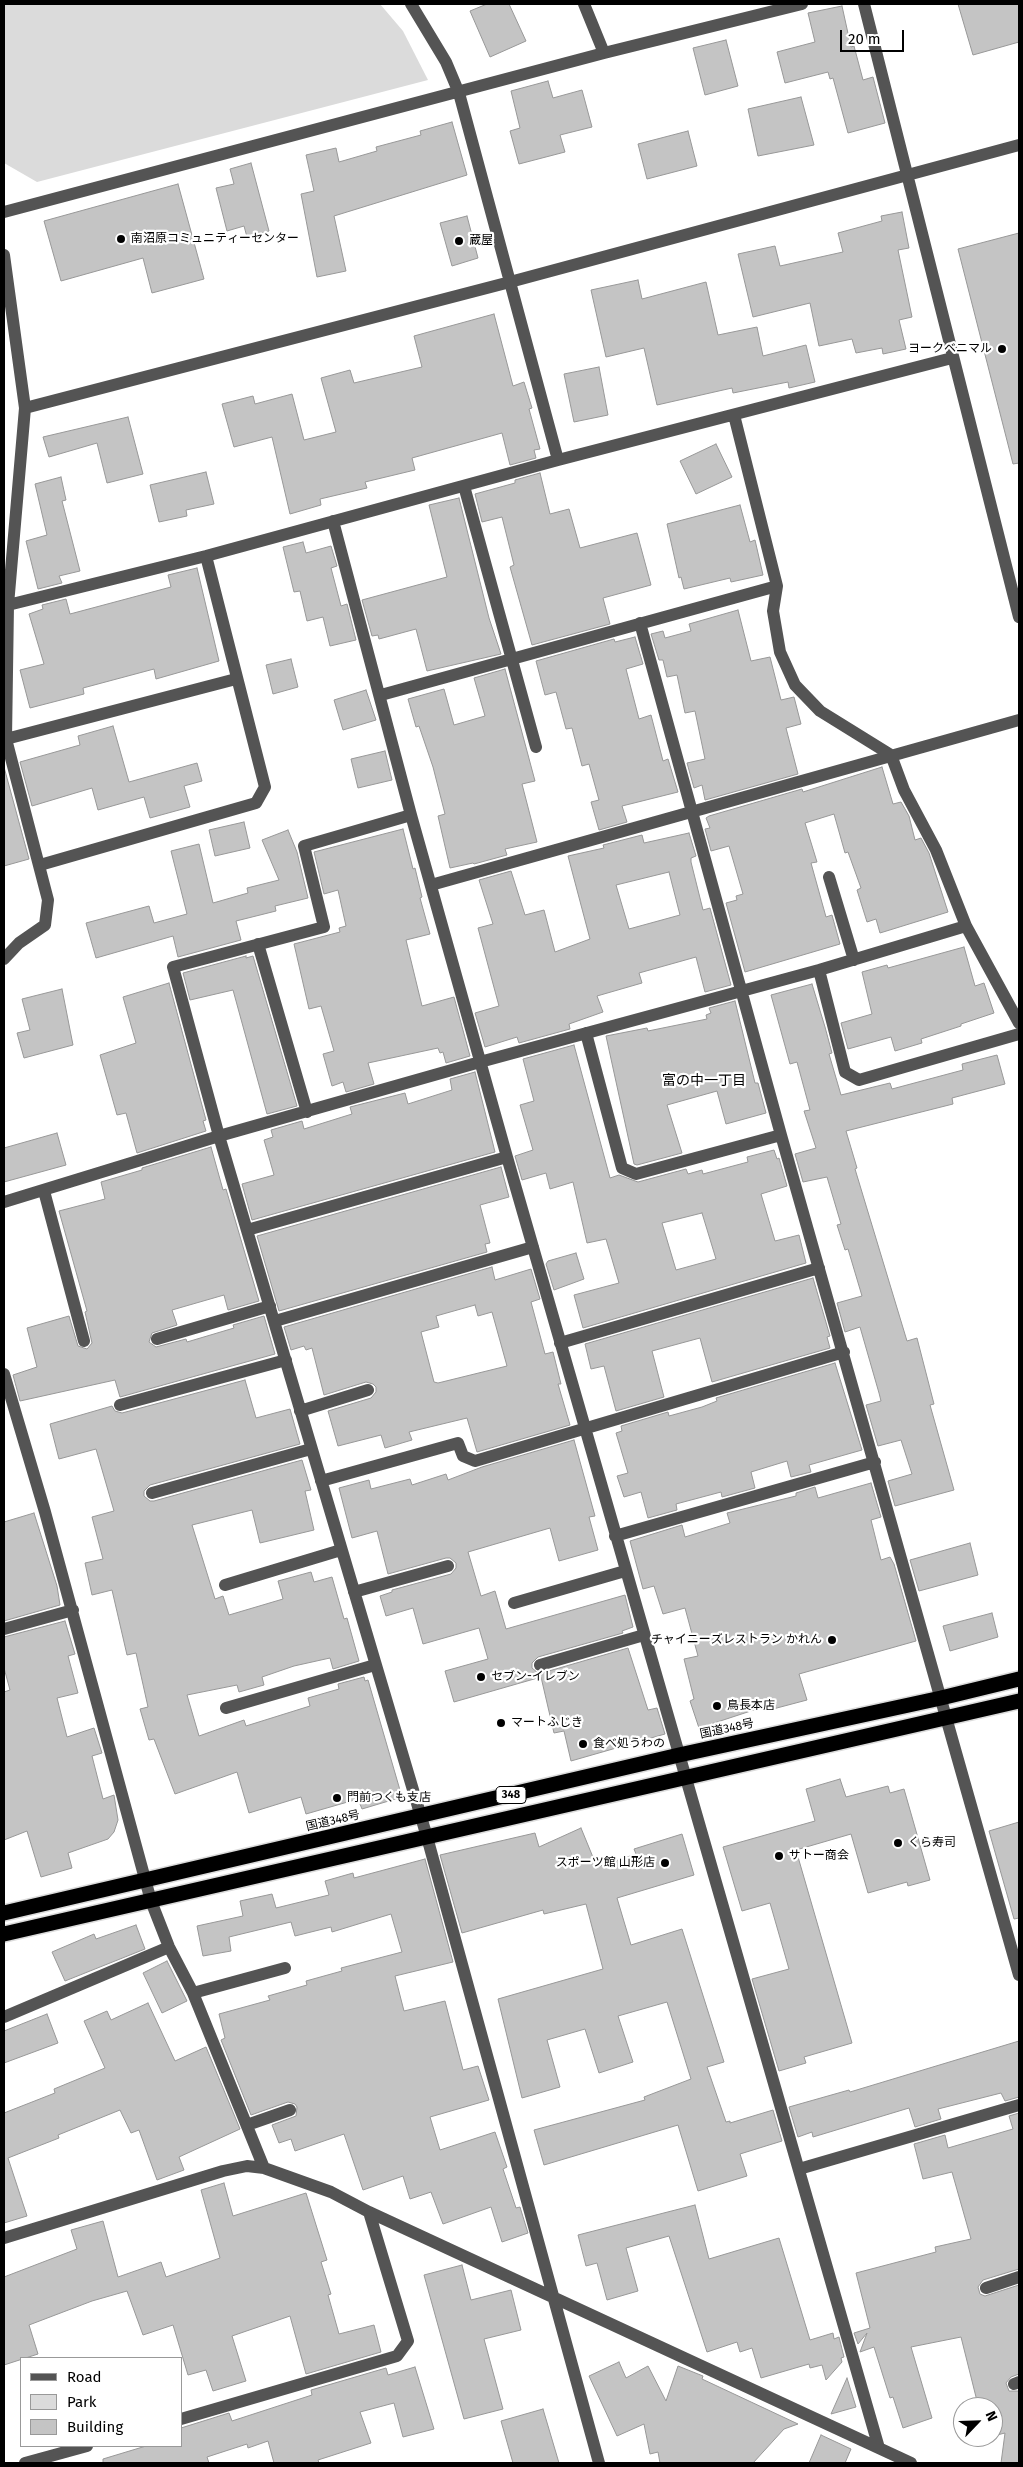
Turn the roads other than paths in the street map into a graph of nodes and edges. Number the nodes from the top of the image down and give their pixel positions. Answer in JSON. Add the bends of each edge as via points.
{"nodes":[{"id":1,"x":411,"y":4,"type":"edge"},
{"id":2,"x":584,"y":4,"type":"edge"},
{"id":3,"x":802,"y":4,"type":"edge"},
{"id":4,"x":864,"y":4,"type":"edge"},
{"id":5,"x":757,"y":9,"type":"edge"},
{"id":6,"x":604,"y":53,"type":"junction"},
{"id":7,"x":459,"y":92,"type":"junction"},
{"id":8,"x":1019,"y":145,"type":"edge"},
{"id":9,"x":908,"y":175,"type":"junction"},
{"id":10,"x":4,"y":212,"type":"edge"},
{"id":11,"x":4,"y":255,"type":"edge"},
{"id":12,"x":510,"y":282,"type":"junction"},
{"id":13,"x":952,"y":358,"type":"junction"},
{"id":14,"x":25,"y":408,"type":"junction"},
{"id":15,"x":734,"y":415,"type":"junction"},
{"id":16,"x":558,"y":460,"type":"junction"},
{"id":17,"x":464,"y":486,"type":"junction"},
{"id":18,"x":333,"y":521,"type":"junction"},
{"id":19,"x":206,"y":556,"type":"junction"},
{"id":20,"x":777,"y":586,"type":"junction"},
{"id":21,"x":8,"y":604,"type":"junction"},
{"id":22,"x":1019,"y":617,"type":"edge"},
{"id":23,"x":640,"y":623,"type":"junction"},
{"id":24,"x":511,"y":659,"type":"junction"},
{"id":25,"x":236,"y":679,"type":"junction"},
{"id":26,"x":381,"y":696,"type":"junction"},
{"id":27,"x":1019,"y":720,"type":"edge"},
{"id":28,"x":6,"y":739,"type":"junction"},
{"id":29,"x":536,"y":747,"type":"dead end"},
{"id":30,"x":891,"y":755,"type":"junction"},
{"id":31,"x":690,"y":811,"type":"junction"},
{"id":32,"x":411,"y":815,"type":"junction"},
{"id":33,"x":40,"y":865,"type":"junction"},
{"id":34,"x":829,"y":877,"type":"dead end"},
{"id":35,"x":431,"y":885,"type":"junction"},
{"id":36,"x":966,"y":926,"type":"junction"},
{"id":37,"x":258,"y":944,"type":"junction"},
{"id":38,"x":4,"y":959,"type":"edge"},
{"id":39,"x":854,"y":960,"type":"junction"},
{"id":40,"x":819,"y":970,"type":"junction"},
{"id":41,"x":742,"y":990,"type":"junction"},
{"id":42,"x":1019,"y":1023,"type":"edge"},
{"id":43,"x":586,"y":1033,"type":"junction"},
{"id":44,"x":1019,"y":1034,"type":"edge"},
{"id":45,"x":480,"y":1062,"type":"junction"},
{"id":46,"x":307,"y":1112,"type":"junction"},
{"id":47,"x":781,"y":1135,"type":"junction"},
{"id":48,"x":219,"y":1136,"type":"junction"},
{"id":49,"x":507,"y":1157,"type":"junction"},
{"id":50,"x":44,"y":1192,"type":"junction"},
{"id":51,"x":4,"y":1202,"type":"edge"},
{"id":52,"x":247,"y":1230,"type":"junction"},
{"id":53,"x":533,"y":1247,"type":"junction"},
{"id":54,"x":819,"y":1268,"type":"junction"},
{"id":55,"x":270,"y":1306,"type":"junction"},
{"id":56,"x":275,"y":1321,"type":"junction"},
{"id":57,"x":157,"y":1339,"type":"dead end"},
{"id":58,"x":84,"y":1341,"type":"dead end"},
{"id":59,"x":560,"y":1343,"type":"junction"},
{"id":60,"x":844,"y":1352,"type":"junction"},
{"id":61,"x":286,"y":1360,"type":"junction"},
{"id":62,"x":4,"y":1374,"type":"edge"},
{"id":63,"x":368,"y":1390,"type":"dead end"},
{"id":64,"x":120,"y":1405,"type":"dead end"},
{"id":65,"x":300,"y":1411,"type":"junction"},
{"id":66,"x":585,"y":1429,"type":"junction"},
{"id":67,"x":311,"y":1449,"type":"junction"},
{"id":68,"x":875,"y":1462,"type":"junction"},
{"id":69,"x":320,"y":1481,"type":"junction"},
{"id":70,"x":152,"y":1493,"type":"dead end"},
{"id":71,"x":615,"y":1536,"type":"junction"},
{"id":72,"x":341,"y":1550,"type":"junction"},
{"id":73,"x":448,"y":1566,"type":"dead end"},
{"id":74,"x":625,"y":1571,"type":"junction"},
{"id":75,"x":225,"y":1585,"type":"dead end"},
{"id":76,"x":354,"y":1592,"type":"junction"},
{"id":77,"x":514,"y":1603,"type":"dead end"},
{"id":78,"x":73,"y":1610,"type":"junction"},
{"id":79,"x":4,"y":1629,"type":"edge"},
{"id":80,"x":644,"y":1635,"type":"junction"},
{"id":81,"x":375,"y":1664,"type":"junction"},
{"id":82,"x":540,"y":1665,"type":"dead end"},
{"id":83,"x":1019,"y":1679,"type":"edge"},
{"id":84,"x":941,"y":1698,"type":"junction"},
{"id":85,"x":1019,"y":1701,"type":"edge"},
{"id":86,"x":226,"y":1708,"type":"dead end"},
{"id":87,"x":946,"y":1718,"type":"junction"},
{"id":88,"x":679,"y":1755,"type":"junction"},
{"id":89,"x":685,"y":1776,"type":"junction"},
{"id":90,"x":421,"y":1816,"type":"junction"},
{"id":91,"x":427,"y":1837,"type":"junction"},
{"id":92,"x":146,"y":1880,"type":"junction"},
{"id":93,"x":151,"y":1901,"type":"junction"},
{"id":94,"x":4,"y":1913,"type":"edge"},
{"id":95,"x":4,"y":1934,"type":"edge"},
{"id":96,"x":168,"y":1947,"type":"junction"},
{"id":97,"x":286,"y":1968,"type":"dead end"},
{"id":98,"x":1019,"y":1975,"type":"edge"},
{"id":99,"x":193,"y":1993,"type":"junction"},
{"id":100,"x":4,"y":2017,"type":"edge"},
{"id":101,"x":1019,"y":2105,"type":"edge"},
{"id":102,"x":290,"y":2110,"type":"dead end"},
{"id":103,"x":247,"y":2125,"type":"junction"},
{"id":104,"x":264,"y":2168,"type":"junction"},
{"id":105,"x":799,"y":2169,"type":"junction"},
{"id":106,"x":370,"y":2212,"type":"junction"},
{"id":107,"x":4,"y":2238,"type":"edge"},
{"id":108,"x":1019,"y":2277,"type":"edge"},
{"id":109,"x":986,"y":2288,"type":"dead end"},
{"id":110,"x":554,"y":2298,"type":"junction"},
{"id":111,"x":182,"y":2419,"type":"edge"},
{"id":112,"x":84,"y":2447,"type":"edge"},
{"id":113,"x":878,"y":2448,"type":"junction"},
{"id":114,"x":33,"y":2462,"type":"edge"},
{"id":115,"x":599,"y":2463,"type":"edge"},
{"id":116,"x":911,"y":2463,"type":"edge"}],
"edges":[{"from":1,"to":7,"type":"street","via":[[446,62]]},
{"from":2,"to":6,"type":"street"},
{"from":3,"to":5,"type":"street"},
{"from":4,"to":9,"type":"street"},
{"from":5,"to":6,"type":"street"},
{"from":6,"to":7,"type":"street"},
{"from":7,"to":10,"type":"street"},
{"from":7,"to":12,"type":"street"},
{"from":8,"to":9,"type":"street"},
{"from":9,"to":12,"type":"street"},
{"from":9,"to":13,"type":"street"},
{"from":11,"to":14,"type":"street"},
{"from":12,"to":14,"type":"street"},
{"from":12,"to":16,"type":"street"},
{"from":13,"to":15,"type":"street"},
{"from":13,"to":22,"type":"street"},
{"from":14,"to":21,"type":"street"},
{"from":15,"to":16,"type":"street"},
{"from":15,"to":20,"type":"street"},
{"from":16,"to":17,"type":"street"},
{"from":17,"to":18,"type":"street"},
{"from":17,"to":24,"type":"street"},
{"from":18,"to":19,"type":"street"},
{"from":18,"to":26,"type":"street"},
{"from":19,"to":21,"type":"street"},
{"from":19,"to":25,"type":"street"},
{"from":20,"to":23,"type":"street"},
{"from":20,"to":30,"type":"street","via":[[773,611],[780,652],[794,685],[820,711]]},
{"from":21,"to":28,"type":"street"},
{"from":23,"to":24,"type":"street"},
{"from":23,"to":31,"type":"street"},
{"from":24,"to":26,"type":"street"},
{"from":24,"to":29,"type":"street"},
{"from":25,"to":28,"type":"street"},
{"from":25,"to":33,"type":"street","via":[[265,787],[256,803]]},
{"from":26,"to":32,"type":"street"},
{"from":27,"to":30,"type":"street"},
{"from":28,"to":33,"type":"street"},
{"from":30,"to":31,"type":"street"},
{"from":30,"to":36,"type":"street","via":[[904,790],[936,850]]},
{"from":31,"to":35,"type":"street"},
{"from":31,"to":41,"type":"street"},
{"from":32,"to":35,"type":"street"},
{"from":32,"to":37,"type":"street","via":[[304,846],[324,927]]},
{"from":33,"to":38,"type":"street","via":[[48,900],[45,925],[19,943]]},
{"from":34,"to":39,"type":"street"},
{"from":35,"to":45,"type":"street"},
{"from":36,"to":39,"type":"street"},
{"from":36,"to":42,"type":"street"},
{"from":37,"to":46,"type":"street"},
{"from":37,"to":48,"type":"street","via":[[173,966]]},
{"from":39,"to":40,"type":"street"},
{"from":40,"to":41,"type":"street"},
{"from":40,"to":44,"type":"street","via":[[845,1072],[859,1080]]},
{"from":41,"to":43,"type":"street"},
{"from":41,"to":47,"type":"street"},
{"from":43,"to":45,"type":"street"},
{"from":43,"to":47,"type":"street","via":[[622,1168],[636,1174]]},
{"from":45,"to":46,"type":"street"},
{"from":45,"to":49,"type":"street"},
{"from":46,"to":48,"type":"street"},
{"from":47,"to":54,"type":"street"},
{"from":48,"to":50,"type":"street"},
{"from":48,"to":52,"type":"street"},
{"from":49,"to":52,"type":"street"},
{"from":49,"to":53,"type":"street"},
{"from":50,"to":51,"type":"street"},
{"from":50,"to":58,"type":"street"},
{"from":52,"to":55,"type":"street"},
{"from":53,"to":56,"type":"street"},
{"from":53,"to":59,"type":"street"},
{"from":54,"to":59,"type":"street"},
{"from":54,"to":60,"type":"street"},
{"from":55,"to":56,"type":"street"},
{"from":55,"to":57,"type":"street"},
{"from":56,"to":61,"type":"street"},
{"from":59,"to":66,"type":"street"},
{"from":60,"to":66,"type":"street"},
{"from":60,"to":68,"type":"street"},
{"from":61,"to":64,"type":"street"},
{"from":61,"to":65,"type":"street"},
{"from":62,"to":78,"type":"street"},
{"from":63,"to":65,"type":"street"},
{"from":65,"to":67,"type":"street"},
{"from":66,"to":69,"type":"street","via":[[475,1461],[463,1456],[458,1443]]},
{"from":66,"to":71,"type":"street"},
{"from":67,"to":69,"type":"street"},
{"from":67,"to":70,"type":"street"},
{"from":68,"to":71,"type":"street"},
{"from":68,"to":84,"type":"street"},
{"from":69,"to":72,"type":"street"},
{"from":71,"to":74,"type":"street"},
{"from":72,"to":75,"type":"street"},
{"from":72,"to":76,"type":"street"},
{"from":73,"to":76,"type":"street"},
{"from":74,"to":77,"type":"street"},
{"from":74,"to":80,"type":"street"},
{"from":76,"to":81,"type":"street"},
{"from":78,"to":79,"type":"street"},
{"from":78,"to":92,"type":"street"},
{"from":80,"to":82,"type":"street"},
{"from":80,"to":88,"type":"street"},
{"from":81,"to":86,"type":"street"},
{"from":81,"to":90,"type":"street"},
{"from":83,"to":84,"type":"highway","name":"国道348号","number":"348"},
{"from":84,"to":87,"type":"street"},
{"from":84,"to":88,"type":"highway","name":"国道348号","number":"348"},
{"from":85,"to":87,"type":"highway","number":"348"},
{"from":87,"to":89,"type":"highway","number":"348"},
{"from":87,"to":98,"type":"street"},
{"from":88,"to":89,"type":"street"},
{"from":88,"to":90,"type":"highway","name":"国道348号","number":"348"},
{"from":89,"to":91,"type":"highway","number":"348"},
{"from":89,"to":105,"type":"street"},
{"from":90,"to":91,"type":"street"},
{"from":90,"to":92,"type":"highway","name":"国道348号","number":"348"},
{"from":91,"to":93,"type":"highway","number":"348"},
{"from":91,"to":110,"type":"street"},
{"from":92,"to":93,"type":"street"},
{"from":92,"to":94,"type":"highway","name":"国道348号","number":"348"},
{"from":93,"to":95,"type":"highway","number":"348"},
{"from":93,"to":96,"type":"street"},
{"from":96,"to":99,"type":"street"},
{"from":96,"to":100,"type":"street"},
{"from":97,"to":99,"type":"street"},
{"from":99,"to":103,"type":"street"},
{"from":101,"to":105,"type":"street"},
{"from":102,"to":103,"type":"street"},
{"from":103,"to":104,"type":"street"},
{"from":104,"to":106,"type":"street","via":[[331,2192]]},
{"from":104,"to":107,"type":"street","via":[[247,2166],[223,2171]]},
{"from":105,"to":113,"type":"street"},
{"from":106,"to":110,"type":"street"},
{"from":106,"to":111,"type":"street","via":[[408,2341],[397,2356]]},
{"from":108,"to":109,"type":"street"},
{"from":110,"to":113,"type":"street"},
{"from":110,"to":115,"type":"street"},
{"from":112,"to":114,"type":"street"},
{"from":113,"to":116,"type":"street"}]}
